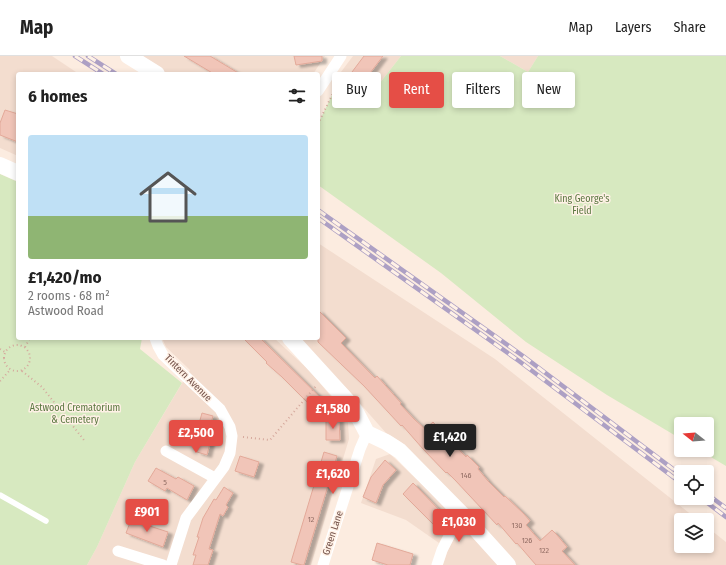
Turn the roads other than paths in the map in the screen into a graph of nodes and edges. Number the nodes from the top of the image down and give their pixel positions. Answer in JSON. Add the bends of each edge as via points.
{"nodes":[{"id":1,"x":128,"y":56,"type":"edge"},
{"id":2,"x":341,"y":56,"type":"edge"},
{"id":3,"x":154,"y":72,"type":"edge"},
{"id":4,"x":321,"y":86,"type":"edge"},
{"id":5,"x":0,"y":165,"type":"edge"},
{"id":6,"x":16,"y":171,"type":"edge"},
{"id":7,"x":156,"y":340,"type":"edge"},
{"id":8,"x":292,"y":340,"type":"edge"},
{"id":9,"x":367,"y":433,"type":"junction"},
{"id":10,"x":166,"y":451,"type":"dead end"},
{"id":11,"x":215,"y":478,"type":"junction"},
{"id":12,"x":0,"y":495,"type":"edge"},
{"id":13,"x":460,"y":513,"type":"junction"},
{"id":14,"x":46,"y":521,"type":"dead end"},
{"id":15,"x":118,"y":551,"type":"dead end"},
{"id":16,"x":163,"y":565,"type":"edge"},
{"id":17,"x":171,"y":565,"type":"edge"},
{"id":18,"x":323,"y":565,"type":"edge"},
{"id":19,"x":437,"y":565,"type":"edge"},
{"id":20,"x":508,"y":565,"type":"edge"}],
"edges":[{"from":1,"to":3,"type":"main road"},
{"from":2,"to":4,"type":"street"},
{"from":5,"to":6,"type":"main road"},
{"from":7,"to":11,"type":"street","name":"Tintern Avenue","via":[[163,355],[220,409],[230,427],[230,453],[224,467]]},
{"from":8,"to":9,"type":"main road","via":[[351,405]]},
{"from":9,"to":13,"type":"main road","via":[[400,452]]},
{"from":9,"to":18,"type":"street","name":"Green Lane"},
{"from":10,"to":11,"type":"street"},
{"from":11,"to":17,"type":"street","via":[[186,518]]},
{"from":12,"to":14,"type":"lane"},
{"from":13,"to":19,"type":"street"},
{"from":13,"to":20,"type":"main road"},
{"from":15,"to":16,"type":"street"}]}
